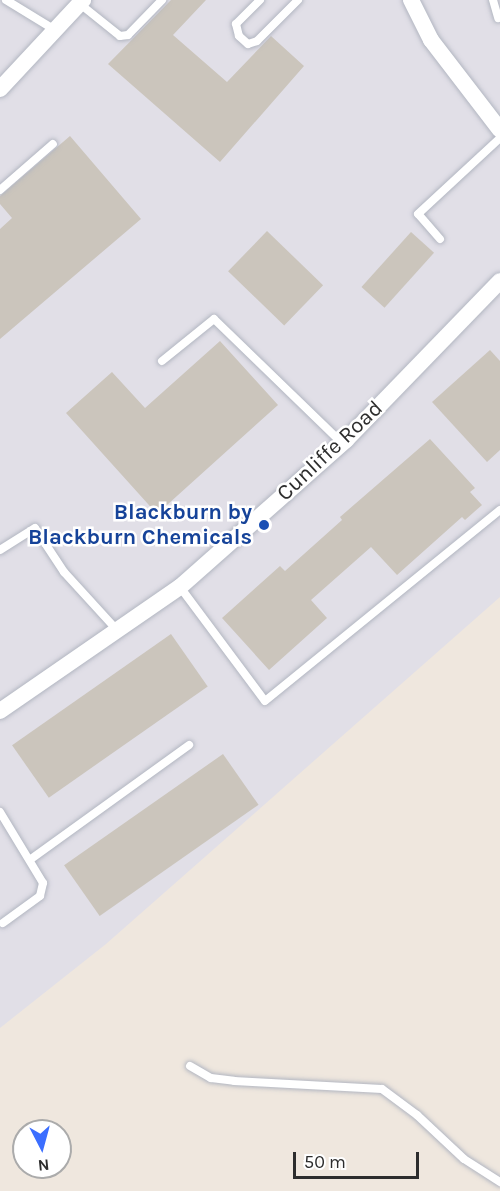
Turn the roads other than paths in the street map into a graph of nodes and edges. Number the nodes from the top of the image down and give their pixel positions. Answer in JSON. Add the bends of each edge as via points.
{"nodes":[{"id":1,"x":6,"y":0,"type":"edge"},
{"id":2,"x":162,"y":0,"type":"edge"},
{"id":3,"x":260,"y":0,"type":"edge"},
{"id":4,"x":298,"y":0,"type":"edge"},
{"id":5,"x":411,"y":0,"type":"edge"},
{"id":6,"x":493,"y":0,"type":"edge"},
{"id":7,"x":81,"y":2,"type":"edge"},
{"id":8,"x":498,"y":18,"type":"dead end"},
{"id":9,"x":55,"y":30,"type":"junction"},
{"id":10,"x":0,"y":89,"type":"edge"},
{"id":11,"x":500,"y":130,"type":"edge"},
{"id":12,"x":500,"y":138,"type":"edge"},
{"id":13,"x":53,"y":144,"type":"dead end"},
{"id":14,"x":0,"y":190,"type":"edge"},
{"id":15,"x":440,"y":239,"type":"dead end"},
{"id":16,"x":500,"y":281,"type":"edge"},
{"id":17,"x":162,"y":361,"type":"dead end"},
{"id":18,"x":342,"y":443,"type":"junction"},
{"id":19,"x":500,"y":510,"type":"edge"},
{"id":20,"x":0,"y":550,"type":"edge"},
{"id":21,"x":180,"y":587,"type":"junction"},
{"id":22,"x":117,"y":630,"type":"junction"},
{"id":23,"x":0,"y":711,"type":"edge"},
{"id":24,"x":189,"y":745,"type":"dead end"},
{"id":25,"x":0,"y":812,"type":"edge"},
{"id":26,"x":31,"y":859,"type":"junction"},
{"id":27,"x":3,"y":923,"type":"dead end"},
{"id":28,"x":190,"y":1066,"type":"dead end"},
{"id":29,"x":500,"y":1182,"type":"edge"}],
"edges":[{"from":1,"to":9,"type":"lane"},
{"from":2,"to":7,"type":"lane","via":[[128,35],[120,36]]},
{"from":3,"to":4,"type":"lane","via":[[236,24],[239,36],[248,44]]},
{"from":5,"to":11,"type":"street","via":[[431,40]]},
{"from":6,"to":8,"type":"lane"},
{"from":7,"to":9,"type":"street"},
{"from":9,"to":10,"type":"street"},
{"from":12,"to":15,"type":"lane","via":[[418,214]]},
{"from":13,"to":14,"type":"lane"},
{"from":16,"to":18,"type":"street","name":"Cunliffe Road"},
{"from":17,"to":18,"type":"lane","via":[[214,319]]},
{"from":18,"to":21,"type":"street","name":"Cunliffe Road"},
{"from":19,"to":21,"type":"lane","via":[[265,701]]},
{"from":20,"to":22,"type":"lane","via":[[35,528],[64,572]]},
{"from":21,"to":22,"type":"street","name":"Cunliffe Road"},
{"from":22,"to":23,"type":"street","name":"Cunliffe Road"},
{"from":24,"to":26,"type":"lane"},
{"from":25,"to":26,"type":"lane"},
{"from":26,"to":27,"type":"lane","via":[[43,884],[40,896]]},
{"from":28,"to":29,"type":"lane","via":[[211,1078],[234,1081],[382,1089],[417,1115],[464,1160]]}]}
